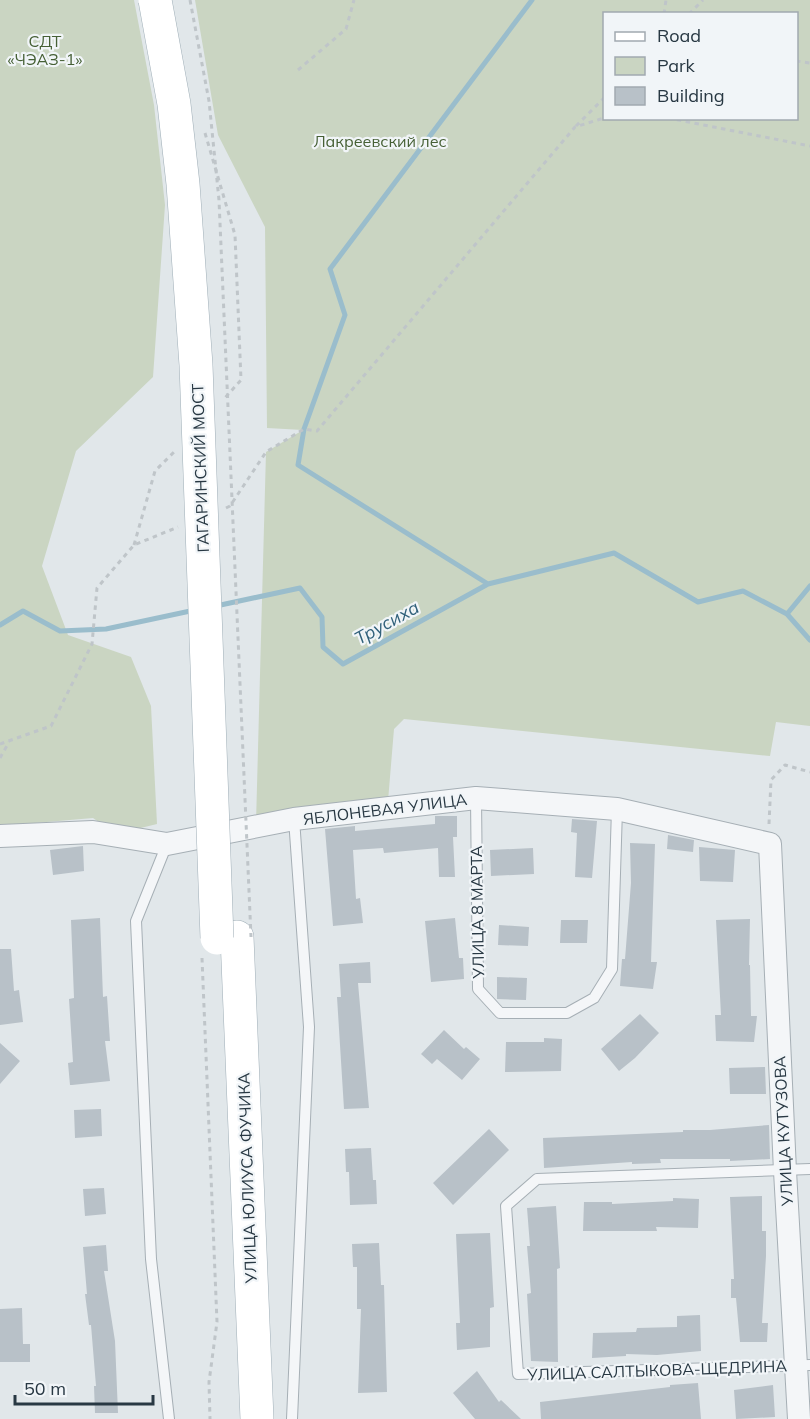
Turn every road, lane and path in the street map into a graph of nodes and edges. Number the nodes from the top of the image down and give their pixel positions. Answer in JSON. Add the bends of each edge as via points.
{"nodes":[{"id":1,"x":155,"y":0,"type":"edge"},
{"id":2,"x":177,"y":0,"type":"edge"},
{"id":3,"x":190,"y":0,"type":"edge"},
{"id":4,"x":354,"y":0,"type":"edge"},
{"id":5,"x":703,"y":0,"type":"edge"},
{"id":6,"x":691,"y":12,"type":"edge"},
{"id":7,"x":298,"y":70,"type":"dead end"},
{"id":8,"x":603,"y":99,"type":"edge"},
{"id":9,"x":603,"y":118,"type":"edge"},
{"id":10,"x":678,"y":120,"type":"edge"},
{"id":11,"x":575,"y":127,"type":"junction"},
{"id":12,"x":810,"y":146,"type":"edge"},
{"id":13,"x":266,"y":452,"type":"dead end"},
{"id":14,"x":97,"y":588,"type":"dead end"},
{"id":15,"x":9,"y":742,"type":"junction"},
{"id":16,"x":0,"y":744,"type":"edge"},
{"id":17,"x":0,"y":758,"type":"edge"},
{"id":18,"x":810,"y":772,"type":"edge"},
{"id":19,"x":476,"y":798,"type":"junction"},
{"id":20,"x":617,"y":809,"type":"junction"},
{"id":21,"x":294,"y":819,"type":"junction"},
{"id":22,"x":0,"y":836,"type":"edge"},
{"id":23,"x":166,"y":844,"type":"junction"},
{"id":24,"x":770,"y":844,"type":"junction"},
{"id":25,"x":227,"y":941,"type":"junction"},
{"id":26,"x":810,"y":1169,"type":"edge"},
{"id":27,"x":785,"y":1171,"type":"junction"},
{"id":28,"x":803,"y":1365,"type":"edge"},
{"id":29,"x":169,"y":1419,"type":"edge"},
{"id":30,"x":210,"y":1419,"type":"edge"},
{"id":31,"x":236,"y":1419,"type":"edge"},
{"id":32,"x":257,"y":1419,"type":"edge"},
{"id":33,"x":292,"y":1419,"type":"edge"},
{"id":34,"x":799,"y":1419,"type":"edge"}],
"edges":[{"from":1,"to":25,"type":"main road","name":"ГАГАРИНСКИЙ МОСТ","bridge":true,"via":[[174,104],[183,184]]},
{"from":2,"to":25,"type":"main road","name":"ГАГАРИНСКИЙ МОСТ","via":[[201,143],[211,300]]},
{"from":3,"to":25,"type":"path","bridge":true,"via":[[209,101],[219,200]]},
{"from":4,"to":7,"type":"path","via":[[346,29]]},
{"from":5,"to":6,"type":"path"},
{"from":8,"to":11,"type":"path"},
{"from":9,"to":11,"type":"path"},
{"from":10,"to":12,"type":"path"},
{"from":11,"to":13,"type":"path","via":[[317,431],[304,429]]},
{"from":14,"to":15,"type":"path","via":[[93,644],[51,726]]},
{"from":15,"to":16,"type":"path"},
{"from":15,"to":17,"type":"path"},
{"from":18,"to":24,"type":"path","via":[[785,765],[771,780]]},
{"from":19,"to":20,"type":"street","name":"ЯБЛОНЕВАЯ УЛИЦА"},
{"from":19,"to":20,"type":"lane","name":"УЛИЦА 8 МАРТА","via":[[477,989],[500,1013],[567,1013],[594,998],[612,969]]},
{"from":19,"to":21,"type":"street","name":"ЯБЛОНЕВАЯ УЛИЦА"},
{"from":20,"to":24,"type":"street","name":"ЯБЛОНЕВАЯ УЛИЦА"},
{"from":21,"to":23,"type":"street","name":"ЯБЛОНЕВАЯ УЛИЦА"},
{"from":21,"to":33,"type":"lane","via":[[309,1027]]},
{"from":22,"to":23,"type":"street","name":"ЯБЛОНЕВАЯ УЛИЦА","via":[[93,832]]},
{"from":23,"to":29,"type":"lane","via":[[136,921],[151,1259]]},
{"from":24,"to":27,"type":"street","name":"УЛИЦА КУТУЗОВА"},
{"from":25,"to":30,"type":"path","via":[[217,1322],[209,1382]]},
{"from":25,"to":31,"type":"main road","name":"УЛИЦА ЮЛИУСА ФУЧИКА"},
{"from":25,"to":32,"type":"main road","name":"УЛИЦА ЮЛИУСА ФУЧИКА"},
{"from":26,"to":27,"type":"lane","name":"УЛИЦА САЛТЫКОВА-ЩЕДРИНА"},
{"from":27,"to":28,"type":"street","name":"УЛИЦА КУТУЗОВА"},
{"from":27,"to":28,"type":"lane","name":"УЛИЦА САЛТЫКОВА-ЩЕДРИНА","via":[[537,1179],[506,1206],[518,1374]]},
{"from":28,"to":34,"type":"street","name":"УЛИЦА КУТУЗОВА"}]}
